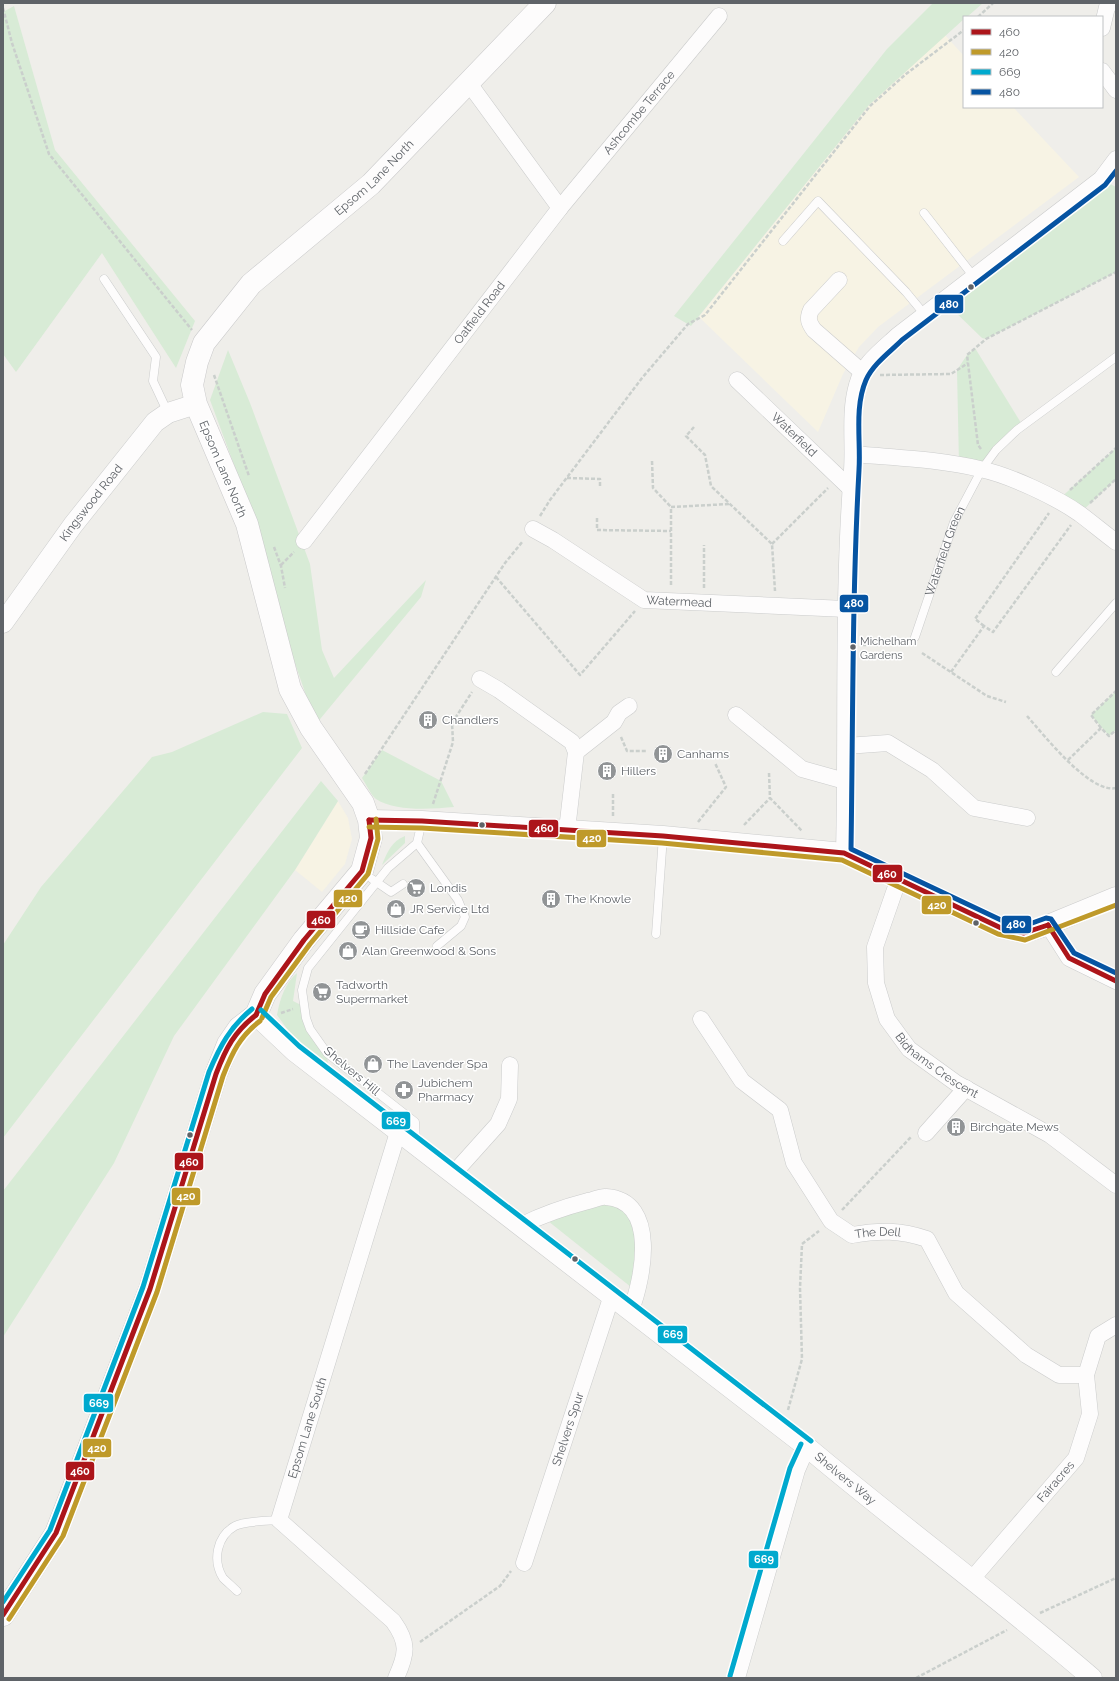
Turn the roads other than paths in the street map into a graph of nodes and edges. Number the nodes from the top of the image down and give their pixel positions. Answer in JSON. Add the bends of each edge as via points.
{"nodes":[{"id":1,"x":545,"y":3,"type":"edge"},
{"id":2,"x":1111,"y":3,"type":"edge"},
{"id":3,"x":719,"y":16,"type":"dead end"},
{"id":4,"x":1103,"y":24,"type":"edge"},
{"id":5,"x":1103,"y":72,"type":"edge"},
{"id":6,"x":468,"y":82,"type":"junction"},
{"id":7,"x":1116,"y":90,"type":"edge"},
{"id":8,"x":1116,"y":159,"type":"edge"},
{"id":9,"x":1111,"y":175,"type":"edge"},
{"id":10,"x":560,"y":208,"type":"junction"},
{"id":11,"x":924,"y":213,"type":"dead end"},
{"id":12,"x":782,"y":241,"type":"dead end"},
{"id":13,"x":974,"y":277,"type":"junction"},
{"id":14,"x":104,"y":279,"type":"dead end"},
{"id":15,"x":839,"y":280,"type":"dead end"},
{"id":16,"x":925,"y":314,"type":"junction"},
{"id":17,"x":1116,"y":357,"type":"edge"},
{"id":18,"x":869,"y":374,"type":"junction"},
{"id":19,"x":737,"y":380,"type":"dead end"},
{"id":20,"x":196,"y":404,"type":"junction"},
{"id":21,"x":168,"y":413,"type":"junction"},
{"id":22,"x":854,"y":454,"type":"junction"},
{"id":23,"x":986,"y":464,"type":"junction"},
{"id":24,"x":851,"y":489,"type":"junction"},
{"id":25,"x":533,"y":528,"type":"road end"},
{"id":26,"x":304,"y":541,"type":"road end"},
{"id":27,"x":1116,"y":542,"type":"edge"},
{"id":28,"x":1116,"y":603,"type":"edge"},
{"id":29,"x":846,"y":609,"type":"junction"},
{"id":30,"x":6,"y":612,"type":"edge"},
{"id":31,"x":916,"y":637,"type":"dead end"},
{"id":32,"x":1056,"y":672,"type":"dead end"},
{"id":33,"x":480,"y":679,"type":"road end"},
{"id":34,"x":629,"y":706,"type":"dead end"},
{"id":35,"x":736,"y":715,"type":"dead end"},
{"id":36,"x":846,"y":746,"type":"junction"},
{"id":37,"x":576,"y":752,"type":"junction"},
{"id":38,"x":845,"y":780,"type":"junction"},
{"id":39,"x":1027,"y":818,"type":"dead end"},
{"id":40,"x":369,"y":820,"type":"junction"},
{"id":41,"x":422,"y":821,"type":"junction"},
{"id":42,"x":568,"y":830,"type":"junction"},
{"id":43,"x":663,"y":836,"type":"junction"},
{"id":44,"x":417,"y":843,"type":"junction"},
{"id":45,"x":844,"y":853,"type":"junction"},
{"id":46,"x":369,"y":876,"type":"junction"},
{"id":47,"x":900,"y":878,"type":"junction"},
{"id":48,"x":403,"y":884,"type":"dead end"},
{"id":49,"x":1116,"y":897,"type":"edge"},
{"id":50,"x":1048,"y":925,"type":"junction"},
{"id":51,"x":656,"y":934,"type":"dead end"},
{"id":52,"x":437,"y":946,"type":"dead end"},
{"id":53,"x":1116,"y":982,"type":"edge"},
{"id":54,"x":267,"y":1015,"type":"junction"},
{"id":55,"x":701,"y":1019,"type":"dead end"},
{"id":56,"x":510,"y":1065,"type":"dead end"},
{"id":57,"x":966,"y":1088,"type":"junction"},
{"id":58,"x":398,"y":1132,"type":"junction"},
{"id":59,"x":926,"y":1133,"type":"dead end"},
{"id":60,"x":416,"y":1146,"type":"junction"},
{"id":61,"x":454,"y":1173,"type":"junction"},
{"id":62,"x":1116,"y":1185,"type":"edge"},
{"id":63,"x":522,"y":1225,"type":"junction"},
{"id":64,"x":612,"y":1295,"type":"junction"},
{"id":65,"x":631,"y":1310,"type":"junction"},
{"id":66,"x":1116,"y":1325,"type":"edge"},
{"id":67,"x":1086,"y":1375,"type":"junction"},
{"id":68,"x":807,"y":1447,"type":"junction"},
{"id":69,"x":279,"y":1520,"type":"junction"},
{"id":70,"x":524,"y":1563,"type":"road end"},
{"id":71,"x":971,"y":1580,"type":"junction"},
{"id":72,"x":237,"y":1591,"type":"dead end"},
{"id":73,"x":3,"y":1615,"type":"edge"},
{"id":74,"x":396,"y":1678,"type":"edge"},
{"id":75,"x":737,"y":1678,"type":"edge"},
{"id":76,"x":1092,"y":1678,"type":"edge"}],
"edges":[{"from":1,"to":6,"type":"main road","name":"Epsom Lane North"},
{"from":2,"to":4,"type":"street","via":[[1107,7]]},
{"from":3,"to":10,"type":"street","name":"Ashcombe Terrace"},
{"from":5,"to":7,"type":"street"},
{"from":6,"to":10,"type":"street"},
{"from":6,"to":20,"type":"main road","name":"Epsom Lane North","via":[[371,184],[251,284],[204,343],[192,385]]},
{"from":8,"to":9,"type":"street"},
{"from":9,"to":13,"type":"street","via":[[1101,179]]},
{"from":10,"to":26,"type":"street","name":"Oatfield Road"},
{"from":11,"to":13,"type":"lane"},
{"from":12,"to":16,"type":"lane","via":[[818,201]]},
{"from":13,"to":16,"type":"street"},
{"from":14,"to":21,"type":"lane","via":[[156,357],[153,381]]},
{"from":15,"to":18,"type":"street","via":[[811,310],[808,316],[809,323],[814,330]]},
{"from":16,"to":18,"type":"street","via":[[878,354]]},
{"from":17,"to":23,"type":"lane","name":"Waterfield Green","via":[[1017,430]]},
{"from":18,"to":22,"type":"street","via":[[857,385],[854,402]]},
{"from":19,"to":24,"type":"street","name":"Waterfield"},
{"from":20,"to":21,"type":"street","name":"Kingswood Road"},
{"from":20,"to":40,"type":"main road","name":"Epsom Lane North","via":[[247,524],[290,689],[312,728],[363,803]]},
{"from":21,"to":30,"type":"street","name":"Kingswood Road","via":[[155,422]]},
{"from":22,"to":23,"type":"street"},
{"from":22,"to":24,"type":"street"},
{"from":23,"to":27,"type":"street","via":[[1079,514]]},
{"from":23,"to":31,"type":"lane","name":"Waterfield Green","via":[[954,522]]},
{"from":24,"to":29,"type":"street"},
{"from":25,"to":29,"type":"street","name":"Watermead","via":[[644,600]]},
{"from":28,"to":32,"type":"lane"},
{"from":29,"to":36,"type":"street"},
{"from":33,"to":37,"type":"street","via":[[572,742]]},
{"from":34,"to":37,"type":"street","via":[[619,713],[614,722]]},
{"from":35,"to":38,"type":"street","via":[[802,769]]},
{"from":36,"to":38,"type":"street"},
{"from":36,"to":39,"type":"street","via":[[888,743],[932,770],[974,808]]},
{"from":37,"to":42,"type":"street"},
{"from":38,"to":45,"type":"street"},
{"from":40,"to":41,"type":"street"},
{"from":40,"to":46,"type":"main road","name":"Epsom Lane North"},
{"from":41,"to":42,"type":"street"},
{"from":41,"to":44,"type":"lane"},
{"from":42,"to":43,"type":"street"},
{"from":43,"to":45,"type":"street"},
{"from":43,"to":51,"type":"lane"},
{"from":44,"to":46,"type":"lane","name":"Shelvers Hill","via":[[388,868]]},
{"from":44,"to":52,"type":"lane","via":[[428,864],[458,900],[464,917],[461,926]]},
{"from":45,"to":47,"type":"street"},
{"from":46,"to":48,"type":"lane","via":[[391,892]]},
{"from":46,"to":54,"type":"main road","name":"Epsom Lane North","via":[[304,940],[265,994]]},
{"from":46,"to":60,"type":"lane","name":"Shelvers Hill","via":[[308,968],[302,990],[303,1006],[310,1029],[327,1053],[415,1122]]},
{"from":47,"to":50,"type":"street","via":[[1001,928],[1024,933]]},
{"from":47,"to":57,"type":"street","name":"Bidhams Crescent","via":[[874,947],[876,983],[887,1019],[909,1049]]},
{"from":49,"to":50,"type":"street"},
{"from":50,"to":53,"type":"street","via":[[1069,958]]},
{"from":54,"to":58,"type":"street","name":"Shelvers Way","via":[[294,1051]]},
{"from":54,"to":73,"type":"main road","via":[[239,1028],[228,1044],[216,1074],[150,1289],[56,1534]]},
{"from":55,"to":67,"type":"street","name":"The Dell","via":[[742,1081],[780,1110],[794,1163],[831,1221],[852,1235],[875,1231],[906,1232],[927,1238],[956,1293],[1026,1355],[1059,1375]]},
{"from":56,"to":61,"type":"street","via":[[509,1099],[498,1124]]},
{"from":57,"to":59,"type":"street"},
{"from":57,"to":62,"type":"street","name":"Bidhams Crescent","via":[[1050,1135]]},
{"from":58,"to":60,"type":"street","name":"Shelvers Way"},
{"from":58,"to":69,"type":"street","name":"Epsom Lane South"},
{"from":60,"to":61,"type":"street","name":"Shelvers Way"},
{"from":61,"to":63,"type":"street","name":"Shelvers Way"},
{"from":63,"to":64,"type":"street","name":"Shelvers Way"},
{"from":63,"to":65,"type":"street","via":[[544,1214],[605,1197],[620,1200],[632,1209],[639,1218],[643,1241],[637,1293]]},
{"from":64,"to":65,"type":"street","name":"Shelvers Way"},
{"from":64,"to":70,"type":"street","name":"Shelvers Spur"},
{"from":65,"to":68,"type":"street","name":"Shelvers Way"},
{"from":66,"to":67,"type":"street","name":"Fairacres","via":[[1098,1336]]},
{"from":67,"to":71,"type":"street","name":"Fairacres","via":[[1090,1414],[1076,1458]]},
{"from":68,"to":71,"type":"street","name":"Shelvers Way"},
{"from":68,"to":75,"type":"street","via":[[797,1470]]},
{"from":69,"to":72,"type":"lane","via":[[236,1525],[226,1533],[217,1548],[223,1577]]},
{"from":69,"to":74,"type":"street","via":[[393,1621],[403,1639],[406,1651]]},
{"from":71,"to":76,"type":"street","name":"Shelvers Way","via":[[1024,1620]]}]}
